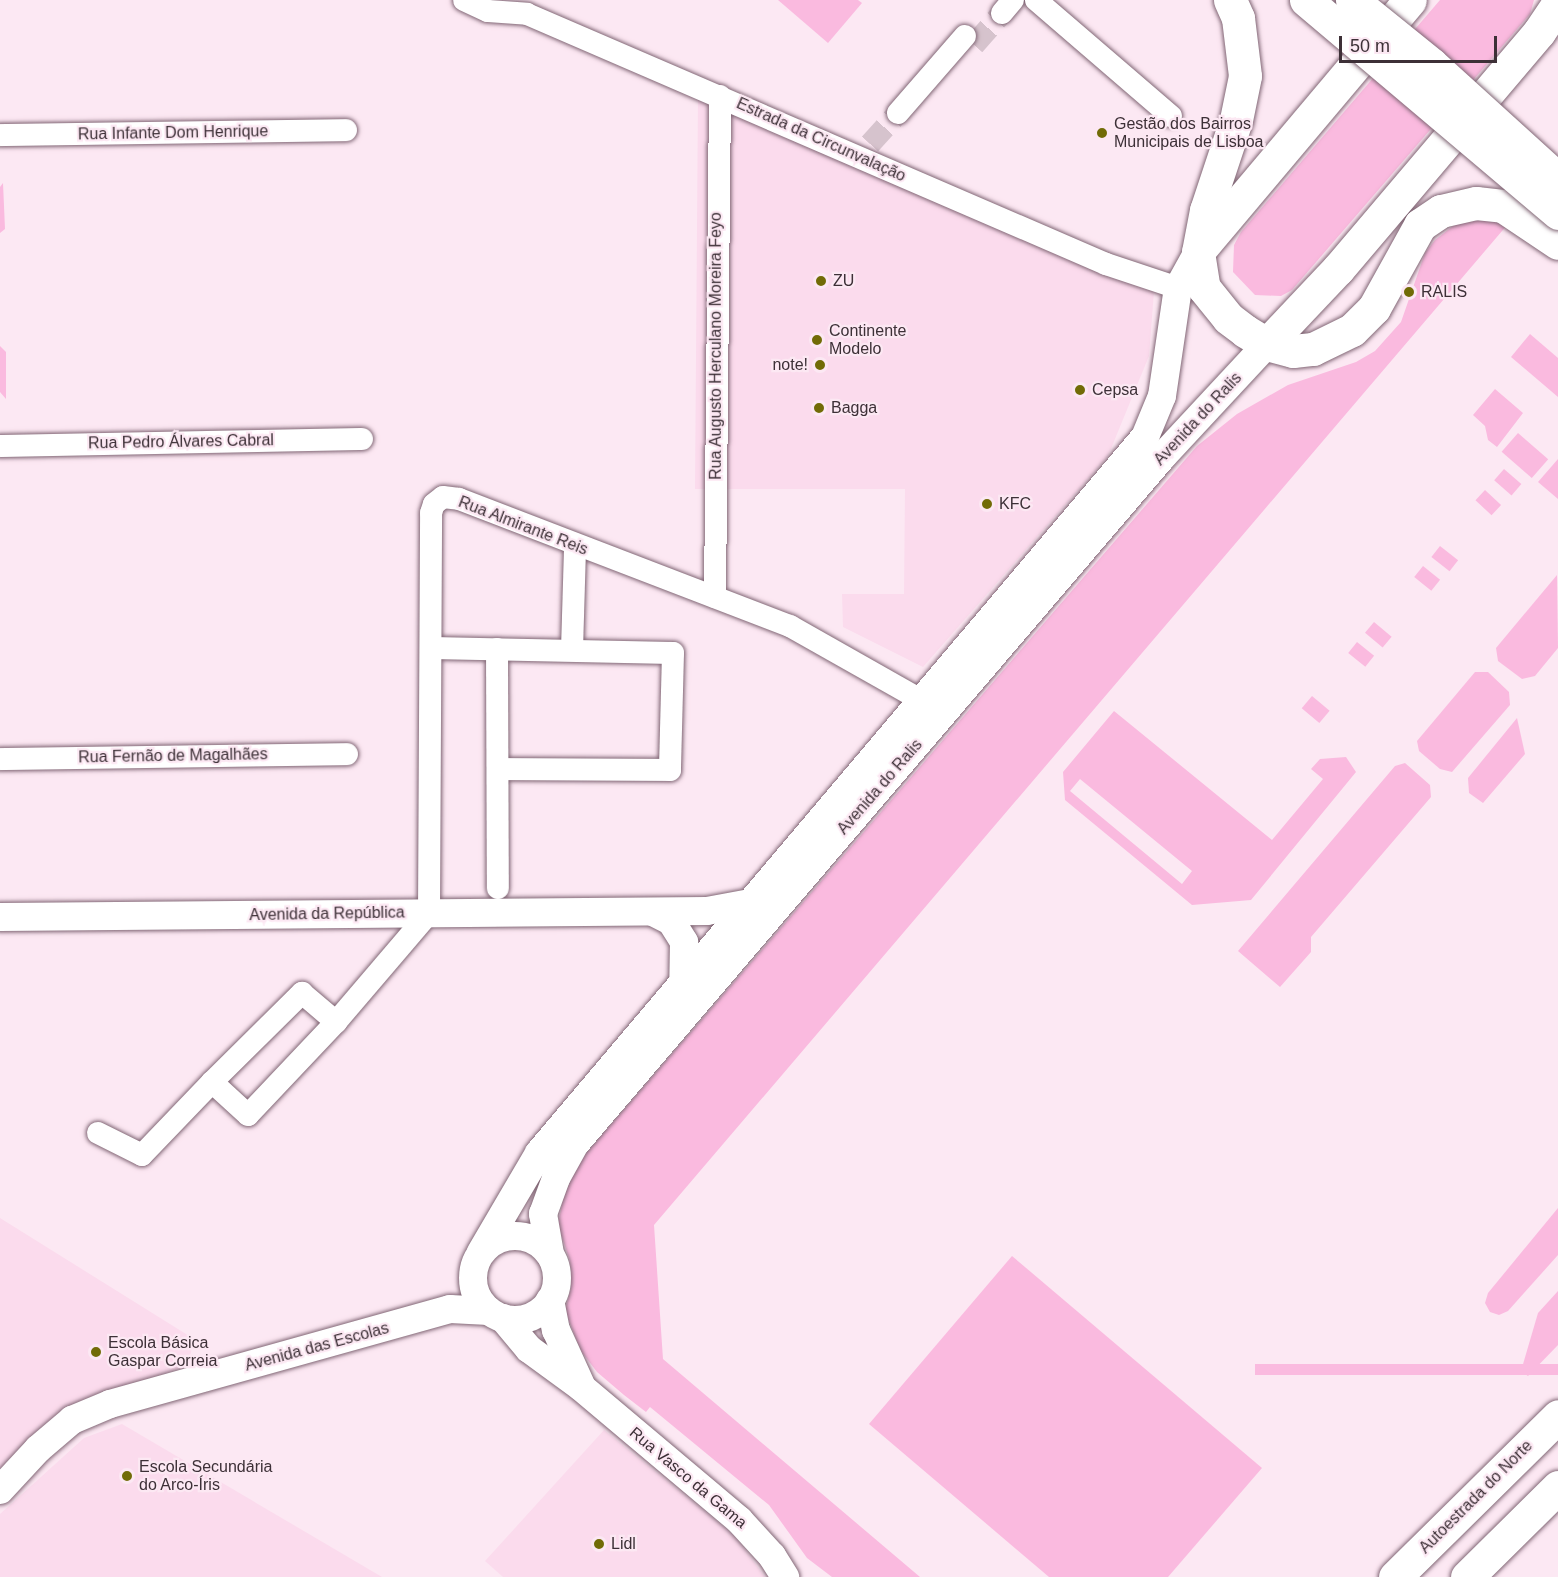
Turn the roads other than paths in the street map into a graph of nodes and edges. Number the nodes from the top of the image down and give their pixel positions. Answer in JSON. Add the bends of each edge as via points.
{"nodes":[{"id":1,"x":464,"y":0,"type":"edge"},
{"id":2,"x":1036,"y":0,"type":"edge"},
{"id":3,"x":1230,"y":0,"type":"edge"},
{"id":4,"x":1306,"y":0,"type":"edge"},
{"id":5,"x":1352,"y":0,"type":"edge"},
{"id":6,"x":1410,"y":0,"type":"edge"},
{"id":7,"x":1558,"y":4,"type":"edge"},
{"id":8,"x":493,"y":5,"type":"edge"},
{"id":9,"x":969,"y":41,"type":"tunnel mouth"},
{"id":10,"x":720,"y":96,"type":"junction"},
{"id":11,"x":905,"y":115,"type":"tunnel mouth"},
{"id":12,"x":1171,"y":116,"type":"dead end"},
{"id":13,"x":346,"y":130,"type":"dead end"},
{"id":14,"x":0,"y":135,"type":"edge"},
{"id":15,"x":1558,"y":179,"type":"edge"},
{"id":16,"x":1558,"y":213,"type":"edge"},
{"id":17,"x":1558,"y":243,"type":"edge"},
{"id":18,"x":1198,"y":252,"type":"junction"},
{"id":19,"x":1178,"y":288,"type":"junction"},
{"id":20,"x":1267,"y":344,"type":"junction"},
{"id":21,"x":362,"y":439,"type":"dead end"},
{"id":22,"x":0,"y":446,"type":"edge"},
{"id":23,"x":575,"y":546,"type":"junction"},
{"id":24,"x":715,"y":597,"type":"junction"},
{"id":25,"x":431,"y":648,"type":"junction"},
{"id":26,"x":498,"y":649,"type":"junction"},
{"id":27,"x":572,"y":650,"type":"junction"},
{"id":28,"x":921,"y":700,"type":"junction"},
{"id":29,"x":347,"y":754,"type":"dead end"},
{"id":30,"x":0,"y":759,"type":"edge"},
{"id":31,"x":498,"y":769,"type":"junction"},
{"id":32,"x":498,"y":888,"type":"dead end"},
{"id":33,"x":750,"y":903,"type":"junction"},
{"id":34,"x":653,"y":912,"type":"junction"},
{"id":35,"x":429,"y":913,"type":"junction"},
{"id":36,"x":0,"y":918,"type":"edge"},
{"id":37,"x":683,"y":981,"type":"junction"},
{"id":38,"x":336,"y":1022,"type":"junction"},
{"id":39,"x":212,"y":1082,"type":"junction"},
{"id":40,"x":98,"y":1133,"type":"dead end"},
{"id":41,"x":481,"y":1252,"type":"junction"},
{"id":42,"x":549,"y":1254,"type":"junction"},
{"id":43,"x":550,"y":1300,"type":"junction"},
{"id":44,"x":496,"y":1315,"type":"junction"},
{"id":45,"x":581,"y":1387,"type":"junction"},
{"id":46,"x":1558,"y":1416,"type":"edge"},
{"id":47,"x":1558,"y":1487,"type":"edge"},
{"id":48,"x":0,"y":1490,"type":"edge"},
{"id":49,"x":785,"y":1577,"type":"edge"},
{"id":50,"x":1395,"y":1577,"type":"edge"},
{"id":51,"x":1467,"y":1577,"type":"edge"}],
"edges":[{"from":1,"to":8,"type":"street","name":"Estrada da Circunvalação"},
{"from":2,"to":12,"type":"street"},
{"from":3,"to":18,"type":"highway","via":[[1238,18],[1245,76],[1236,120],[1206,210]]},
{"from":4,"to":16,"type":"highway","bridge":true},
{"from":5,"to":15,"type":"highway","bridge":true,"via":[[1431,64]]},
{"from":6,"to":18,"type":"highway"},
{"from":7,"to":20,"type":"highway","via":[[1539,32],[1346,260]]},
{"from":8,"to":10,"type":"street","name":"Estrada da Circunvalação","via":[[528,14]]},
{"from":9,"to":11,"type":"street"},
{"from":10,"to":19,"type":"street","name":"Estrada da Circunvalação","via":[[871,153],[1106,264]]},
{"from":10,"to":24,"type":"street","name":"Rua Augusto Herculano Moreira Feyo"},
{"from":13,"to":14,"type":"street","name":"Rua Infante Dom Henrique"},
{"from":17,"to":20,"type":"highway","via":[[1503,206],[1476,203],[1441,211],[1420,225],[1374,308],[1352,330],[1313,349],[1293,351]]},
{"from":18,"to":19,"type":"street"},
{"from":18,"to":20,"type":"highway","via":[[1204,288],[1228,318]]},
{"from":19,"to":28,"type":"street","name":"Avenida do Ralis","via":[[1162,396],[1145,437]]},
{"from":20,"to":42,"type":"street","name":"Avenida do Ralis","via":[[1162,457],[575,1144],[556,1178],[543,1214]]},
{"from":21,"to":22,"type":"street","name":"Rua Pedro Álvares Cabral"},
{"from":23,"to":24,"type":"street","name":"Rua Almirante Reis"},
{"from":23,"to":25,"type":"street","name":"Rua Almirante Reis","via":[[459,499],[443,497],[434,504]]},
{"from":23,"to":27,"type":"street"},
{"from":24,"to":28,"type":"street","name":"Rua Almirante Reis","via":[[790,626]]},
{"from":25,"to":26,"type":"street"},
{"from":25,"to":35,"type":"street","name":"Rua Almirante Reis"},
{"from":26,"to":27,"type":"street"},
{"from":26,"to":31,"type":"street"},
{"from":27,"to":31,"type":"street","via":[[673,653],[670,770]]},
{"from":28,"to":33,"type":"street","name":"Avenida do Ralis"},
{"from":29,"to":30,"type":"street","name":"Rua Fernão de Magalhães"},
{"from":31,"to":32,"type":"street"},
{"from":33,"to":34,"type":"street","name":"Avenida da República","via":[[707,911]]},
{"from":33,"to":37,"type":"street","name":"Avenida do Ralis"},
{"from":34,"to":35,"type":"street","name":"Avenida da República"},
{"from":34,"to":37,"type":"street","via":[[671,921],[684,942]]},
{"from":35,"to":36,"type":"street","name":"Avenida da República"},
{"from":35,"to":38,"type":"street"},
{"from":37,"to":41,"type":"street","name":"Avenida do Ralis","via":[[539,1153]]},
{"from":38,"to":39,"type":"street","via":[[302,993]]},
{"from":38,"to":39,"type":"street","via":[[248,1115]]},
{"from":39,"to":40,"type":"street","via":[[142,1155]]},
{"from":41,"to":42,"type":"street","via":[[491,1243],[516,1236],[529,1238]]},
{"from":41,"to":44,"type":"street","via":[[474,1267],[473,1283],[478,1299]]},
{"from":42,"to":43,"type":"street","via":[[556,1269],[556,1285]]},
{"from":43,"to":44,"type":"street","via":[[525,1318]]},
{"from":43,"to":45,"type":"street","name":"Rua Vasco da Gama","via":[[556,1330]]},
{"from":44,"to":45,"type":"street","name":"Rua Vasco da Gama","via":[[529,1349]]},
{"from":44,"to":48,"type":"street","name":"Avenida das Escolas","via":[[450,1309],[110,1404],[72,1420]]},
{"from":45,"to":49,"type":"street","name":"Rua Vasco da Gama","via":[[753,1532]]},
{"from":46,"to":50,"type":"highway","name":"Autoestrada do Norte"},
{"from":47,"to":51,"type":"highway"}]}
